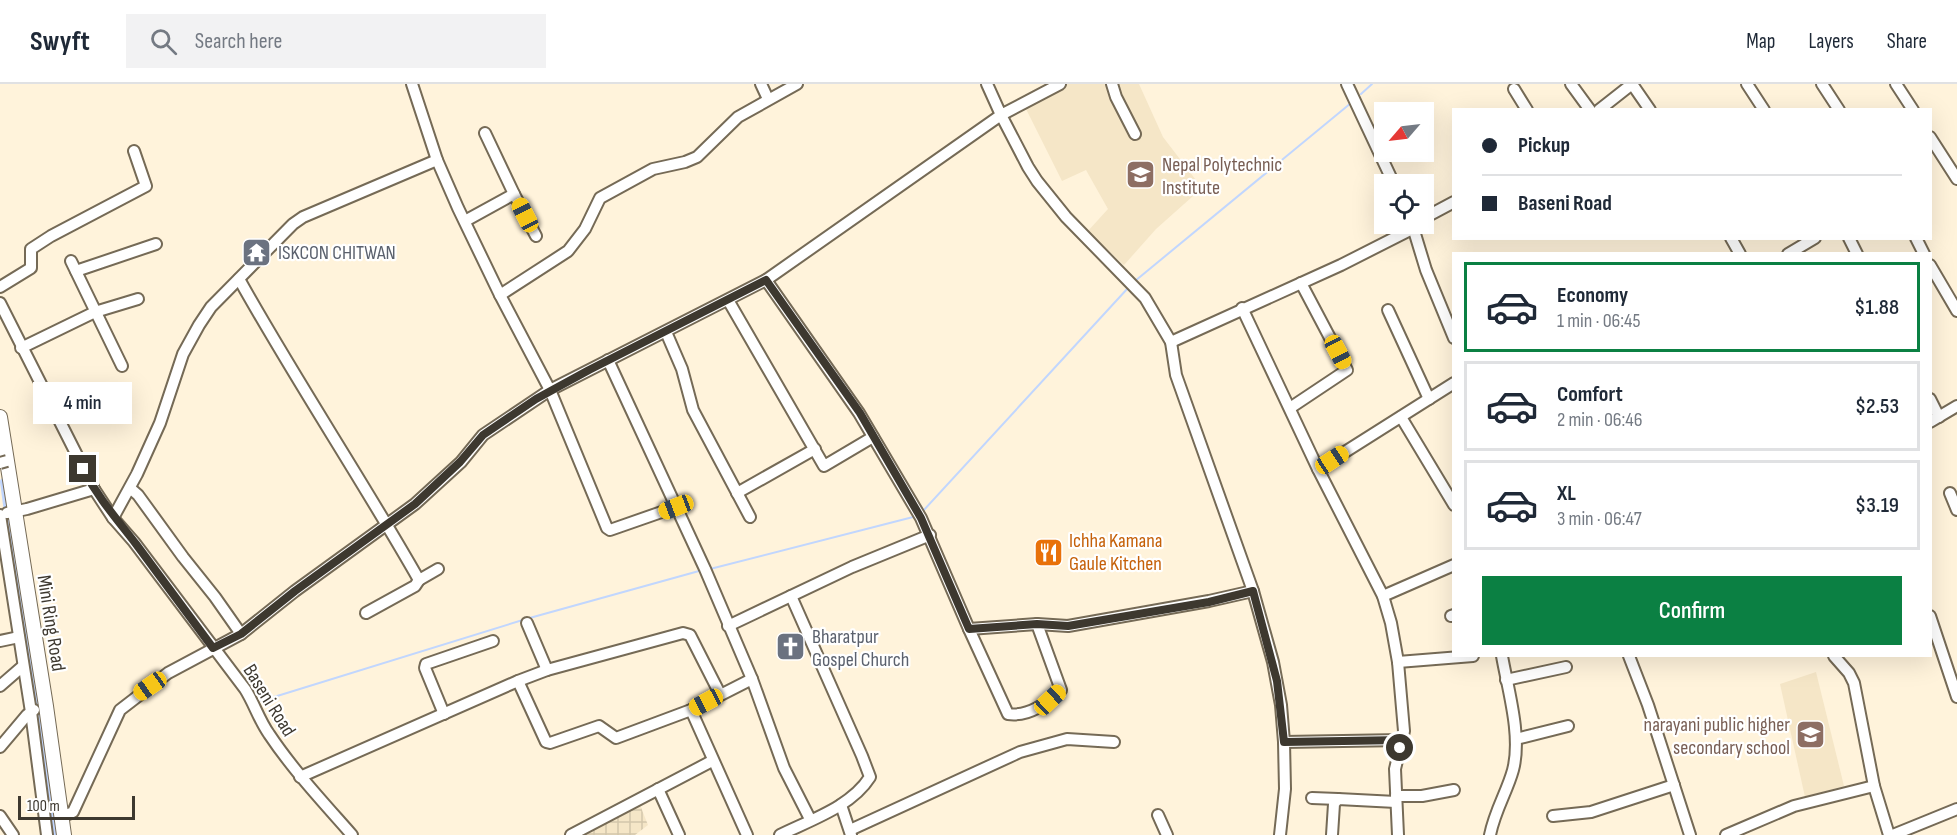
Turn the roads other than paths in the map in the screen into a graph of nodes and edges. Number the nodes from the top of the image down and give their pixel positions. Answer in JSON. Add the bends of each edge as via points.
{"nodes":[{"id":1,"x":412,"y":84,"type":"edge"},
{"id":2,"x":761,"y":84,"type":"edge"},
{"id":3,"x":797,"y":84,"type":"edge"},
{"id":4,"x":987,"y":84,"type":"edge"},
{"id":5,"x":1060,"y":84,"type":"edge"},
{"id":6,"x":1112,"y":84,"type":"edge"},
{"id":7,"x":1347,"y":84,"type":"edge"},
{"id":8,"x":1571,"y":84,"type":"edge"},
{"id":9,"x":1632,"y":84,"type":"edge"},
{"id":10,"x":1746,"y":84,"type":"edge"},
{"id":11,"x":1822,"y":84,"type":"edge"},
{"id":12,"x":1896,"y":84,"type":"edge"},
{"id":13,"x":1514,"y":89,"type":"dead end"},
{"id":14,"x":768,"y":99,"type":"junction"},
{"id":15,"x":1526,"y":108,"type":"edge"},
{"id":16,"x":1589,"y":108,"type":"edge"},
{"id":17,"x":1602,"y":108,"type":"edge"},
{"id":18,"x":1649,"y":108,"type":"edge"},
{"id":19,"x":1763,"y":108,"type":"edge"},
{"id":20,"x":1838,"y":108,"type":"edge"},
{"id":21,"x":1912,"y":108,"type":"edge"},
{"id":22,"x":1001,"y":115,"type":"junction"},
{"id":23,"x":485,"y":133,"type":"dead end"},
{"id":24,"x":1135,"y":134,"type":"dead end"},
{"id":25,"x":1932,"y":140,"type":"edge"},
{"id":26,"x":134,"y":151,"type":"dead end"},
{"id":27,"x":437,"y":160,"type":"junction"},
{"id":28,"x":1389,"y":174,"type":"edge"},
{"id":29,"x":1957,"y":179,"type":"edge"},
{"id":30,"x":514,"y":194,"type":"junction"},
{"id":31,"x":1452,"y":203,"type":"edge"},
{"id":32,"x":1434,"y":213,"type":"edge"},
{"id":33,"x":465,"y":221,"type":"junction"},
{"id":34,"x":1398,"y":234,"type":"edge"},
{"id":35,"x":1416,"y":234,"type":"edge"},
{"id":36,"x":536,"y":236,"type":"dead end"},
{"id":37,"x":1812,"y":240,"type":"edge"},
{"id":38,"x":156,"y":244,"type":"dead end"},
{"id":39,"x":1791,"y":252,"type":"edge"},
{"id":40,"x":1932,"y":268,"type":"edge"},
{"id":41,"x":239,"y":279,"type":"junction"},
{"id":42,"x":766,"y":280,"type":"junction"},
{"id":43,"x":1301,"y":283,"type":"junction"},
{"id":44,"x":0,"y":287,"type":"edge"},
{"id":45,"x":500,"y":295,"type":"junction"},
{"id":46,"x":138,"y":299,"type":"dead end"},
{"id":47,"x":728,"y":300,"type":"junction"},
{"id":48,"x":0,"y":303,"type":"edge"},
{"id":49,"x":1242,"y":308,"type":"junction"},
{"id":50,"x":1389,"y":310,"type":"dead end"},
{"id":51,"x":1957,"y":311,"type":"edge"},
{"id":52,"x":95,"y":312,"type":"junction"},
{"id":53,"x":666,"y":332,"type":"junction"},
{"id":54,"x":1452,"y":333,"type":"edge"},
{"id":55,"x":1171,"y":342,"type":"junction"},
{"id":56,"x":21,"y":348,"type":"junction"},
{"id":57,"x":608,"y":360,"type":"junction"},
{"id":58,"x":122,"y":366,"type":"dead end"},
{"id":59,"x":1452,"y":384,"type":"edge"},
{"id":60,"x":550,"y":390,"type":"junction"},
{"id":61,"x":1429,"y":399,"type":"junction"},
{"id":62,"x":1957,"y":406,"type":"edge"},
{"id":63,"x":1290,"y":408,"type":"junction"},
{"id":64,"x":0,"y":417,"type":"edge"},
{"id":65,"x":1401,"y":417,"type":"junction"},
{"id":66,"x":1935,"y":419,"type":"edge"},
{"id":67,"x":873,"y":437,"type":"junction"},
{"id":68,"x":815,"y":449,"type":"junction"},
{"id":69,"x":4,"y":462,"type":"edge"},
{"id":70,"x":1318,"y":469,"type":"junction"},
{"id":71,"x":130,"y":488,"type":"junction"},
{"id":72,"x":94,"y":489,"type":"junction"},
{"id":73,"x":737,"y":493,"type":"junction"},
{"id":74,"x":1950,"y":493,"type":"dead end"},
{"id":75,"x":1452,"y":503,"type":"edge"},
{"id":76,"x":676,"y":507,"type":"junction"},
{"id":77,"x":1957,"y":510,"type":"edge"},
{"id":78,"x":6,"y":513,"type":"edge"},
{"id":79,"x":750,"y":517,"type":"dead end"},
{"id":80,"x":113,"y":518,"type":"junction"},
{"id":81,"x":387,"y":525,"type":"junction"},
{"id":82,"x":930,"y":535,"type":"junction"},
{"id":83,"x":1452,"y":566,"type":"edge"},
{"id":84,"x":438,"y":569,"type":"dead end"},
{"id":85,"x":419,"y":580,"type":"junction"},
{"id":86,"x":1253,"y":591,"type":"junction"},
{"id":87,"x":791,"y":596,"type":"junction"},
{"id":88,"x":1383,"y":596,"type":"junction"},
{"id":89,"x":366,"y":613,"type":"dead end"},
{"id":90,"x":1932,"y":622,"type":"edge"},
{"id":91,"x":527,"y":623,"type":"dead end"},
{"id":92,"x":1037,"y":624,"type":"junction"},
{"id":93,"x":729,"y":626,"type":"junction"},
{"id":94,"x":969,"y":629,"type":"junction"},
{"id":95,"x":241,"y":634,"type":"junction"},
{"id":96,"x":19,"y":637,"type":"junction"},
{"id":97,"x":0,"y":641,"type":"edge"},
{"id":98,"x":493,"y":641,"type":"dead end"},
{"id":99,"x":213,"y":648,"type":"junction"},
{"id":100,"x":1460,"y":657,"type":"edge"},
{"id":101,"x":1502,"y":657,"type":"edge"},
{"id":102,"x":1629,"y":657,"type":"edge"},
{"id":103,"x":1835,"y":657,"type":"edge"},
{"id":104,"x":1398,"y":662,"type":"junction"},
{"id":105,"x":23,"y":666,"type":"junction"},
{"id":106,"x":1566,"y":668,"type":"dead end"},
{"id":107,"x":547,"y":670,"type":"junction"},
{"id":108,"x":752,"y":679,"type":"junction"},
{"id":109,"x":1506,"y":680,"type":"junction"},
{"id":110,"x":518,"y":681,"type":"junction"},
{"id":111,"x":0,"y":686,"type":"edge"},
{"id":112,"x":720,"y":694,"type":"junction"},
{"id":113,"x":1957,"y":697,"type":"edge"},
{"id":114,"x":38,"y":709,"type":"junction"},
{"id":115,"x":691,"y":710,"type":"junction"},
{"id":116,"x":444,"y":714,"type":"junction"},
{"id":117,"x":1568,"y":726,"type":"dead end"},
{"id":118,"x":1516,"y":739,"type":"junction"},
{"id":119,"x":1402,"y":740,"type":"junction"},
{"id":120,"x":1114,"y":742,"type":"dead end"},
{"id":121,"x":1284,"y":742,"type":"junction"},
{"id":122,"x":0,"y":747,"type":"edge"},
{"id":123,"x":712,"y":760,"type":"junction"},
{"id":124,"x":300,"y":777,"type":"junction"},
{"id":125,"x":1674,"y":785,"type":"junction"},
{"id":126,"x":1874,"y":786,"type":"junction"},
{"id":127,"x":658,"y":789,"type":"junction"},
{"id":128,"x":1454,"y":790,"type":"dead end"},
{"id":129,"x":1312,"y":798,"type":"dead end"},
{"id":130,"x":1338,"y":799,"type":"junction"},
{"id":131,"x":1396,"y":799,"type":"junction"},
{"id":132,"x":841,"y":805,"type":"junction"},
{"id":133,"x":1957,"y":809,"type":"edge"},
{"id":134,"x":1158,"y":815,"type":"dead end"},
{"id":135,"x":0,"y":816,"type":"edge"},
{"id":136,"x":1553,"y":816,"type":"dead end"},
{"id":137,"x":62,"y":817,"type":"junction"},
{"id":138,"x":810,"y":819,"type":"junction"},
{"id":139,"x":850,"y":833,"type":"edge"},
{"id":140,"x":14,"y":835,"type":"edge"},
{"id":141,"x":47,"y":835,"type":"edge"},
{"id":142,"x":64,"y":835,"type":"edge"},
{"id":143,"x":352,"y":835,"type":"edge"},
{"id":144,"x":571,"y":835,"type":"edge"},
{"id":145,"x":679,"y":835,"type":"edge"},
{"id":146,"x":747,"y":835,"type":"edge"},
{"id":147,"x":780,"y":835,"type":"edge"},
{"id":148,"x":1167,"y":835,"type":"edge"},
{"id":149,"x":1280,"y":835,"type":"edge"},
{"id":150,"x":1332,"y":835,"type":"edge"},
{"id":151,"x":1398,"y":835,"type":"edge"},
{"id":152,"x":1490,"y":835,"type":"edge"},
{"id":153,"x":1690,"y":835,"type":"edge"},
{"id":154,"x":1726,"y":835,"type":"edge"},
{"id":155,"x":1891,"y":835,"type":"edge"}],
"edges":[{"from":1,"to":27,"type":"street"},
{"from":2,"to":14,"type":"street"},
{"from":3,"to":14,"type":"street"},
{"from":4,"to":22,"type":"street"},
{"from":5,"to":22,"type":"street"},
{"from":6,"to":24,"type":"street"},
{"from":7,"to":28,"type":"street"},
{"from":8,"to":16,"type":"street"},
{"from":9,"to":17,"type":"street"},
{"from":9,"to":18,"type":"street"},
{"from":10,"to":19,"type":"street"},
{"from":11,"to":20,"type":"street"},
{"from":12,"to":21,"type":"street"},
{"from":13,"to":15,"type":"street"},
{"from":14,"to":45,"type":"street","via":[[738,117],[697,157],[653,169],[600,198],[585,229],[568,251]]},
{"from":22,"to":42,"type":"street"},
{"from":22,"to":55,"type":"street","via":[[1037,181],[1066,217],[1145,298]]},
{"from":23,"to":30,"type":"street"},
{"from":25,"to":29,"type":"street"},
{"from":26,"to":44,"type":"street","via":[[146,186],[31,249],[31,268]]},
{"from":27,"to":33,"type":"street"},
{"from":27,"to":41,"type":"street","via":[[303,217]]},
{"from":30,"to":33,"type":"street"},
{"from":30,"to":36,"type":"street"},
{"from":31,"to":32,"type":"street"},
{"from":33,"to":45,"type":"street"},
{"from":34,"to":43,"type":"street"},
{"from":35,"to":54,"type":"street","via":[[1426,270]]},
{"from":37,"to":39,"type":"street"},
{"from":38,"to":52,"type":"street","via":[[74,266]]},
{"from":40,"to":51,"type":"street"},
{"from":41,"to":71,"type":"street","via":[[212,307],[183,354],[160,423]]},
{"from":41,"to":81,"type":"street"},
{"from":42,"to":47,"type":"street"},
{"from":42,"to":67,"type":"street"},
{"from":43,"to":49,"type":"street"},
{"from":43,"to":63,"type":"street","via":[[1347,370]]},
{"from":45,"to":60,"type":"street"},
{"from":46,"to":52,"type":"street"},
{"from":47,"to":53,"type":"street"},
{"from":47,"to":68,"type":"street"},
{"from":48,"to":56,"type":"street","name":"Baseni Road"},
{"from":49,"to":55,"type":"street"},
{"from":49,"to":63,"type":"street"},
{"from":50,"to":61,"type":"street"},
{"from":52,"to":56,"type":"street"},
{"from":52,"to":58,"type":"street"},
{"from":53,"to":57,"type":"street"},
{"from":53,"to":73,"type":"street","via":[[682,369],[693,410]]},
{"from":55,"to":86,"type":"street","via":[[1176,375]]},
{"from":56,"to":72,"type":"street","name":"Baseni Road"},
{"from":57,"to":60,"type":"street"},
{"from":57,"to":76,"type":"street"},
{"from":59,"to":61,"type":"street"},
{"from":60,"to":76,"type":"street","via":[[610,531]]},
{"from":60,"to":81,"type":"street","via":[[483,435],[442,480]]},
{"from":61,"to":65,"type":"street"},
{"from":62,"to":66,"type":"street"},
{"from":63,"to":70,"type":"street"},
{"from":64,"to":69,"type":"main road","name":"Mini Ring Road"},
{"from":65,"to":70,"type":"street"},
{"from":65,"to":75,"type":"street"},
{"from":67,"to":68,"type":"street","via":[[824,466]]},
{"from":67,"to":82,"type":"street"},
{"from":68,"to":73,"type":"street"},
{"from":69,"to":78,"type":"main road","name":"Mini Ring Road"},
{"from":70,"to":88,"type":"street"},
{"from":71,"to":80,"type":"street"},
{"from":71,"to":95,"type":"street"},
{"from":72,"to":78,"type":"street"},
{"from":72,"to":80,"type":"street","name":"Baseni Road"},
{"from":73,"to":79,"type":"street"},
{"from":74,"to":77,"type":"street"},
{"from":76,"to":93,"type":"street"},
{"from":78,"to":96,"type":"street"},
{"from":78,"to":114,"type":"main road","name":"Mini Ring Road"},
{"from":80,"to":99,"type":"street","name":"Baseni Road"},
{"from":81,"to":85,"type":"street"},
{"from":81,"to":95,"type":"street"},
{"from":82,"to":87,"type":"street"},
{"from":82,"to":94,"type":"street"},
{"from":83,"to":88,"type":"street"},
{"from":84,"to":85,"type":"street"},
{"from":85,"to":89,"type":"street"},
{"from":86,"to":92,"type":"street","via":[[1068,626]]},
{"from":86,"to":121,"type":"street","via":[[1277,681]]},
{"from":87,"to":93,"type":"street"},
{"from":87,"to":132,"type":"street","via":[[870,777]]},
{"from":88,"to":104,"type":"street"},
{"from":90,"to":113,"type":"street"},
{"from":91,"to":107,"type":"street"},
{"from":92,"to":94,"type":"street"},
{"from":92,"to":94,"type":"street","via":[[1061,690],[1036,710],[1016,715],[1008,714]]},
{"from":93,"to":108,"type":"street"},
{"from":95,"to":99,"type":"street"},
{"from":96,"to":97,"type":"street"},
{"from":96,"to":105,"type":"street"},
{"from":98,"to":116,"type":"street","via":[[426,664]]},
{"from":99,"to":124,"type":"street","name":"Baseni Road","via":[[245,688],[267,732]]},
{"from":99,"to":137,"type":"street","via":[[168,674],[120,710],[73,812]]},
{"from":100,"to":104,"type":"street"},
{"from":101,"to":109,"type":"street"},
{"from":102,"to":125,"type":"street"},
{"from":103,"to":126,"type":"street","via":[[1854,683]]},
{"from":104,"to":119,"type":"street"},
{"from":105,"to":111,"type":"street"},
{"from":105,"to":114,"type":"street"},
{"from":106,"to":109,"type":"street"},
{"from":107,"to":110,"type":"street"},
{"from":107,"to":112,"type":"street","via":[[683,633],[690,635]]},
{"from":108,"to":112,"type":"street"},
{"from":108,"to":138,"type":"street","via":[[771,736]]},
{"from":109,"to":118,"type":"street"},
{"from":110,"to":115,"type":"street","via":[[546,742],[550,743],[599,726],[616,738]]},
{"from":110,"to":116,"type":"street"},
{"from":112,"to":115,"type":"street"},
{"from":114,"to":122,"type":"street"},
{"from":114,"to":137,"type":"main road","name":"Mini Ring Road"},
{"from":114,"to":141,"type":"street"},
{"from":115,"to":123,"type":"street"},
{"from":116,"to":124,"type":"street"},
{"from":117,"to":118,"type":"street"},
{"from":118,"to":152,"type":"street","via":[[1513,771]]},
{"from":119,"to":121,"type":"street"},
{"from":119,"to":131,"type":"street","via":[[1395,769]]},
{"from":120,"to":139,"type":"street","via":[[1067,739],[1020,752]]},
{"from":121,"to":149,"type":"street","via":[[1285,789]]},
{"from":123,"to":127,"type":"street"},
{"from":123,"to":146,"type":"street"},
{"from":124,"to":143,"type":"street","name":"Baseni Road"},
{"from":125,"to":136,"type":"street","via":[[1591,812]]},
{"from":125,"to":153,"type":"street"},
{"from":126,"to":154,"type":"street","via":[[1794,806]]},
{"from":126,"to":155,"type":"street"},
{"from":127,"to":144,"type":"street"},
{"from":127,"to":145,"type":"street"},
{"from":128,"to":131,"type":"street"},
{"from":129,"to":130,"type":"street"},
{"from":130,"to":131,"type":"street"},
{"from":130,"to":150,"type":"street","via":[[1334,804]]},
{"from":131,"to":151,"type":"street"},
{"from":132,"to":138,"type":"street"},
{"from":132,"to":139,"type":"street"},
{"from":133,"to":155,"type":"street"},
{"from":134,"to":148,"type":"street"},
{"from":135,"to":140,"type":"street"},
{"from":137,"to":142,"type":"main road","name":"Mini Ring Road"},
{"from":138,"to":147,"type":"street"}]}
